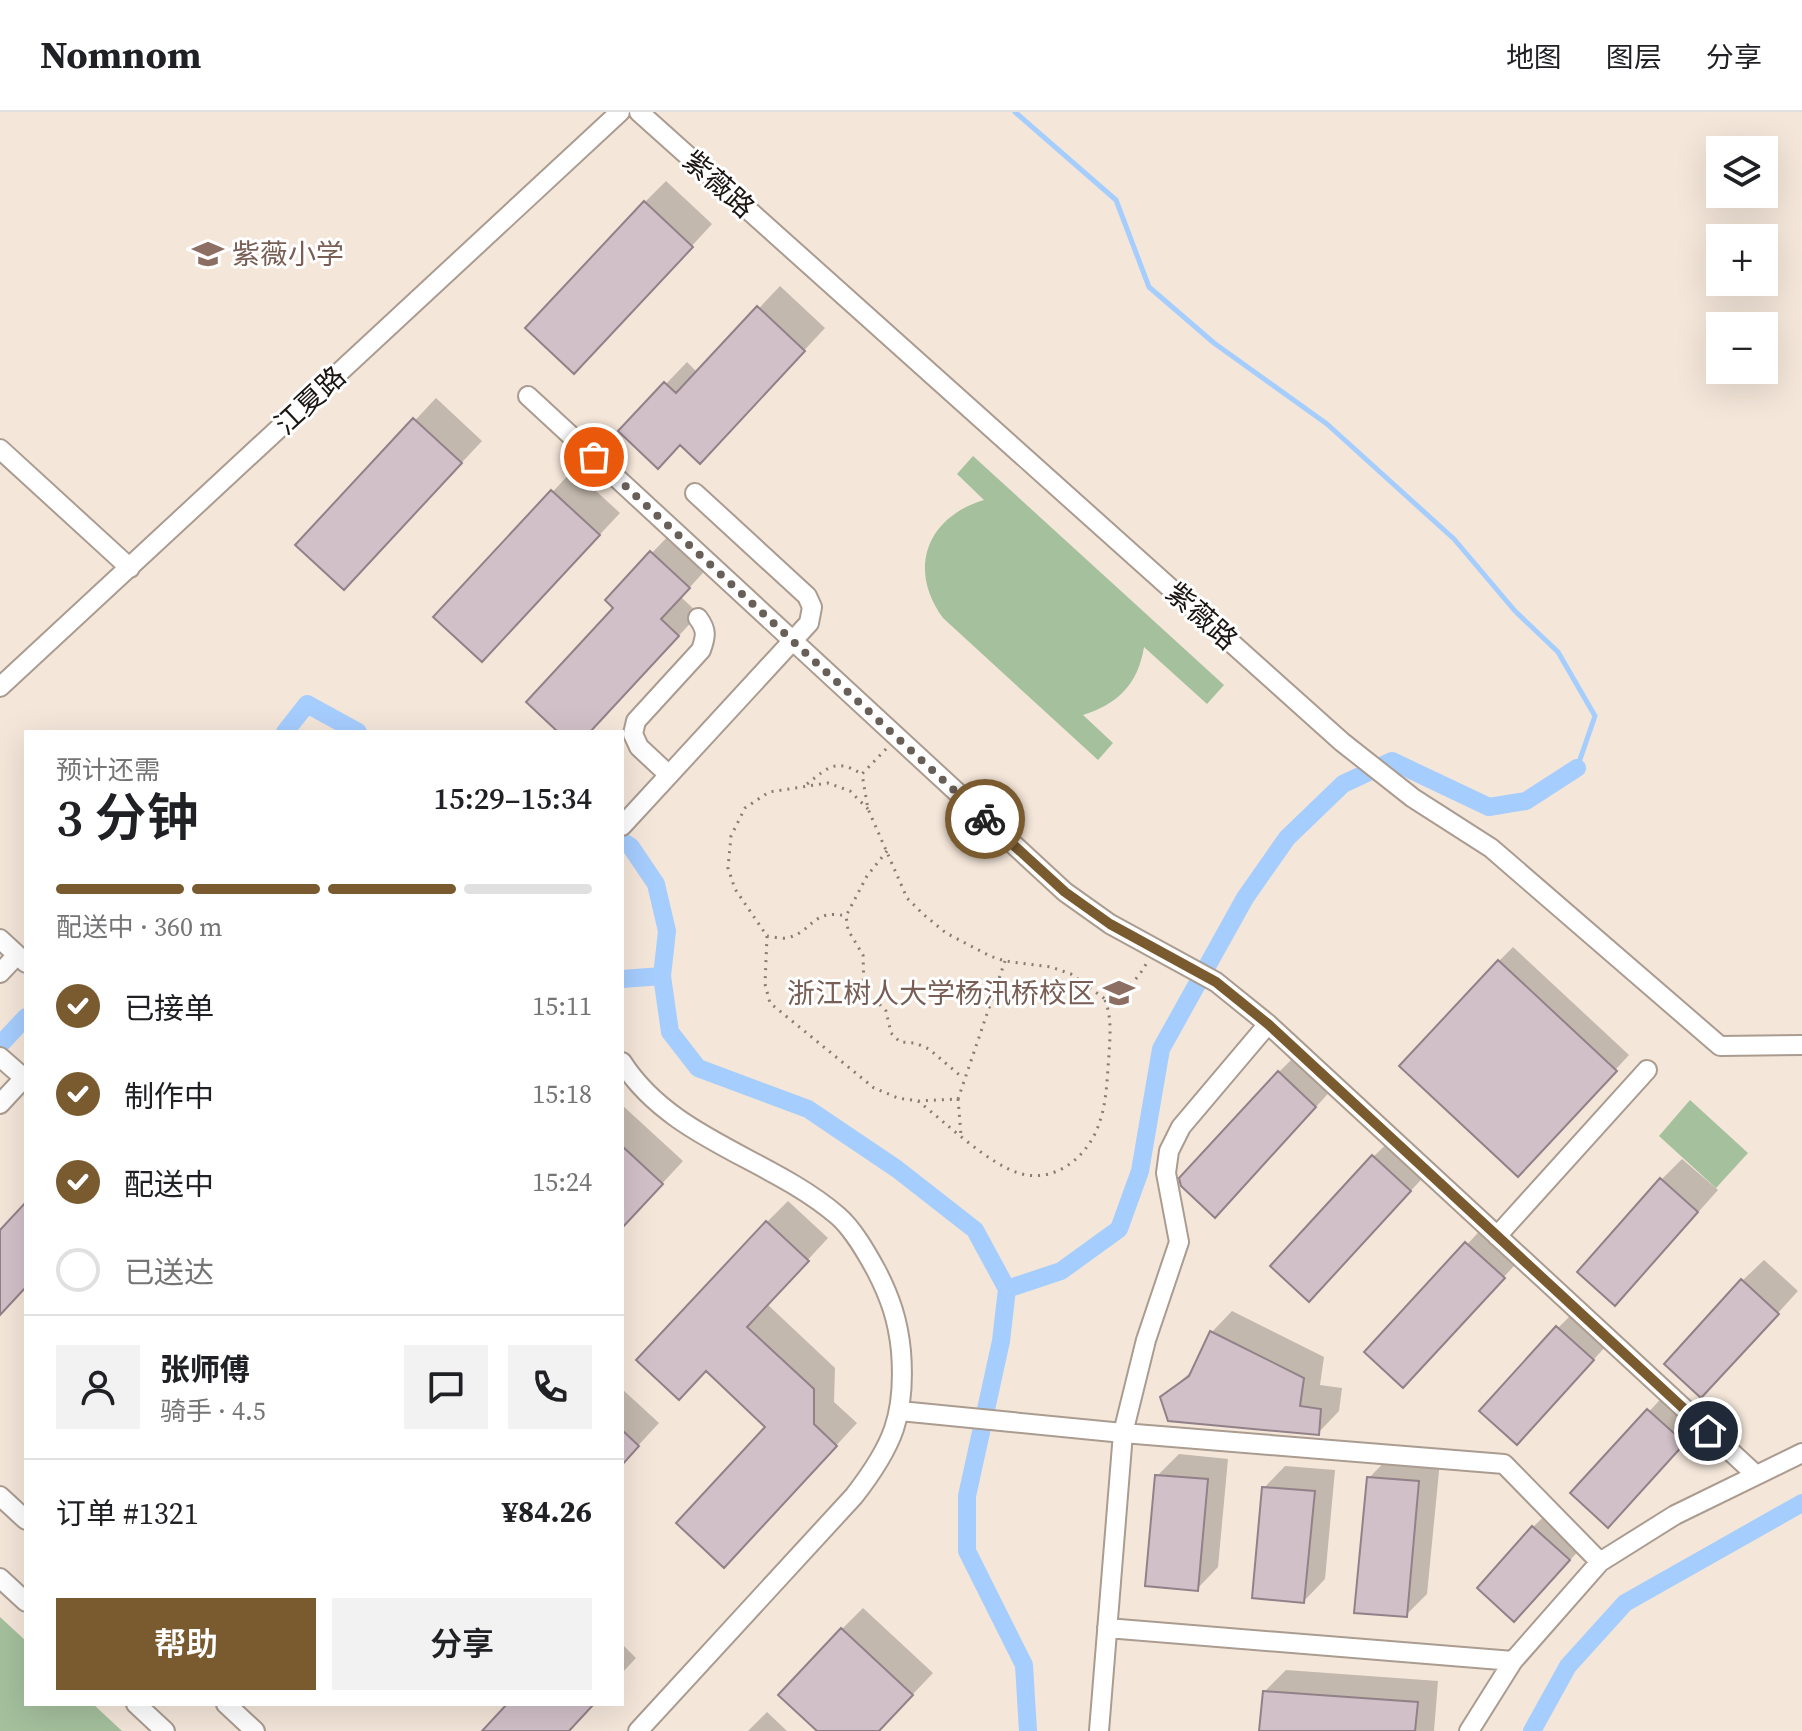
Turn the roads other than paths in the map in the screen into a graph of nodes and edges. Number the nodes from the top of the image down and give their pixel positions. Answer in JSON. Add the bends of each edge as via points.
{"nodes":[{"id":1,"x":620,"y":112,"type":"edge"},
{"id":2,"x":639,"y":112,"type":"edge"},
{"id":3,"x":528,"y":396,"type":"dead end"},
{"id":4,"x":0,"y":449,"type":"edge"},
{"id":5,"x":695,"y":493,"type":"dead end"},
{"id":6,"x":130,"y":568,"type":"junction"},
{"id":7,"x":698,"y":618,"type":"dead end"},
{"id":8,"x":793,"y":641,"type":"junction"},
{"id":9,"x":0,"y":687,"type":"edge"},
{"id":10,"x":669,"y":775,"type":"junction"},
{"id":11,"x":624,"y":824,"type":"edge"},
{"id":12,"x":0,"y":939,"type":"edge"},
{"id":13,"x":22,"y":959,"type":"edge"},
{"id":14,"x":0,"y":973,"type":"edge"},
{"id":15,"x":1268,"y":1024,"type":"junction"},
{"id":16,"x":1802,"y":1045,"type":"edge"},
{"id":17,"x":0,"y":1057,"type":"edge"},
{"id":18,"x":624,"y":1065,"type":"edge"},
{"id":19,"x":1647,"y":1070,"type":"dead end"},
{"id":20,"x":24,"y":1076,"type":"edge"},
{"id":21,"x":24,"y":1078,"type":"edge"},
{"id":22,"x":0,"y":1104,"type":"edge"},
{"id":23,"x":1497,"y":1236,"type":"junction"},
{"id":24,"x":900,"y":1411,"type":"junction"},
{"id":25,"x":1123,"y":1433,"type":"junction"},
{"id":26,"x":1802,"y":1453,"type":"edge"},
{"id":27,"x":1755,"y":1474,"type":"junction"},
{"id":28,"x":0,"y":1496,"type":"edge"},
{"id":29,"x":24,"y":1518,"type":"edge"},
{"id":30,"x":1600,"y":1562,"type":"junction"},
{"id":31,"x":0,"y":1578,"type":"edge"},
{"id":32,"x":24,"y":1600,"type":"edge"},
{"id":33,"x":1107,"y":1628,"type":"junction"},
{"id":34,"x":1513,"y":1661,"type":"junction"},
{"id":35,"x":138,"y":1706,"type":"edge"},
{"id":36,"x":228,"y":1706,"type":"edge"},
{"id":37,"x":165,"y":1731,"type":"edge"},
{"id":38,"x":255,"y":1731,"type":"edge"},
{"id":39,"x":638,"y":1731,"type":"edge"},
{"id":40,"x":1099,"y":1731,"type":"edge"},
{"id":41,"x":1469,"y":1731,"type":"edge"}],
"edges":[{"from":1,"to":6,"type":"street","name":"江夏路"},
{"from":2,"to":16,"type":"street","name":"紫薇路","via":[[1342,742],[1413,798],[1491,848],[1720,1046]]},
{"from":3,"to":8,"type":"street"},
{"from":4,"to":6,"type":"street"},
{"from":5,"to":8,"type":"street","via":[[807,596],[812,607],[809,623]]},
{"from":6,"to":9,"type":"street","name":"江夏路"},
{"from":7,"to":10,"type":"street","via":[[706,628],[701,650],[636,721],[633,734],[639,747]]},
{"from":8,"to":10,"type":"street"},
{"from":8,"to":15,"type":"street","via":[[1065,892],[1110,924],[1216,982]]},
{"from":10,"to":11,"type":"street"},
{"from":12,"to":13,"type":"street"},
{"from":13,"to":14,"type":"street"},
{"from":15,"to":23,"type":"street"},
{"from":15,"to":25,"type":"street","via":[[1181,1127],[1169,1151],[1166,1173],[1179,1242],[1146,1340]]},
{"from":17,"to":20,"type":"street"},
{"from":18,"to":24,"type":"street","via":[[660,1106],[690,1128],[800,1188],[840,1218],[869,1257],[891,1300],[903,1377]]},
{"from":19,"to":23,"type":"street"},
{"from":21,"to":22,"type":"street"},
{"from":23,"to":27,"type":"street"},
{"from":24,"to":25,"type":"street"},
{"from":24,"to":39,"type":"street","via":[[880,1463],[854,1496]]},
{"from":25,"to":30,"type":"street","via":[[1504,1464]]},
{"from":25,"to":33,"type":"street"},
{"from":26,"to":27,"type":"street"},
{"from":27,"to":30,"type":"street"},
{"from":28,"to":29,"type":"street"},
{"from":30,"to":34,"type":"street"},
{"from":31,"to":32,"type":"street"},
{"from":33,"to":34,"type":"street"},
{"from":33,"to":40,"type":"street"},
{"from":34,"to":41,"type":"street"},
{"from":35,"to":37,"type":"street"},
{"from":36,"to":38,"type":"street"}]}
